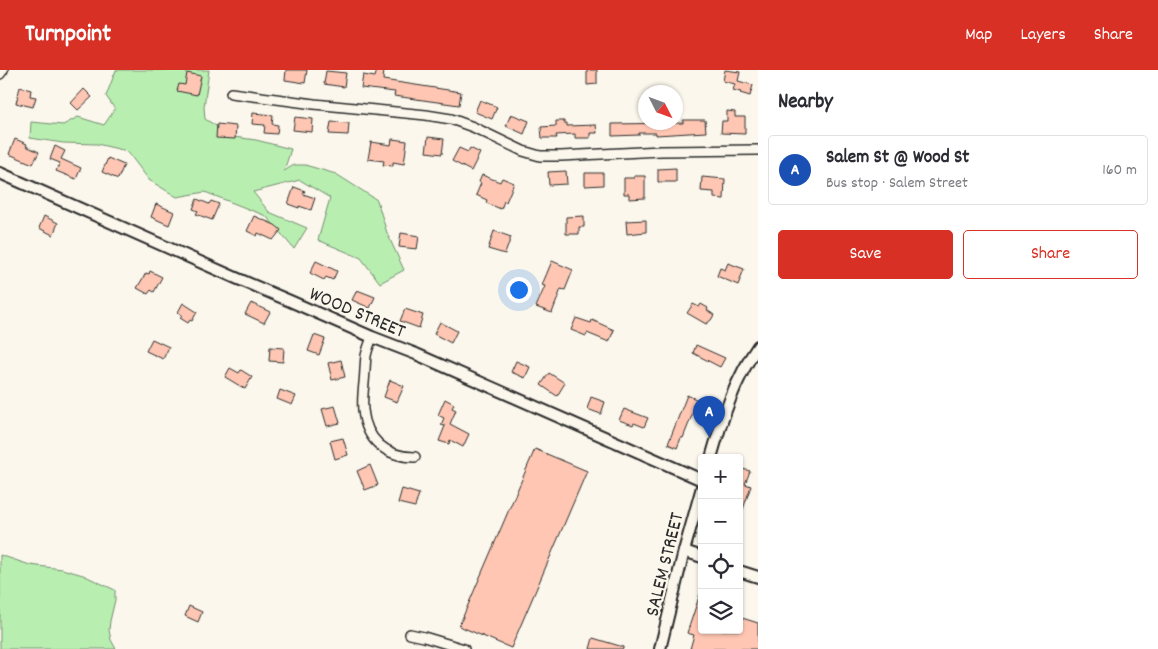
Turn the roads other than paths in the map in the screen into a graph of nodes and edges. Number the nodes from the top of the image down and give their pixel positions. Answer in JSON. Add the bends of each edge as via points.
{"nodes":[{"id":1,"x":3,"y":70,"type":"edge"},
{"id":2,"x":0,"y":74,"type":"edge"},
{"id":3,"x":231,"y":93,"type":"dead end"},
{"id":4,"x":758,"y":150,"type":"edge"},
{"id":5,"x":0,"y":173,"type":"edge"},
{"id":6,"x":372,"y":337,"type":"junction"},
{"id":7,"x":758,"y":346,"type":"edge"},
{"id":8,"x":712,"y":454,"type":"edge"},
{"id":9,"x":415,"y":457,"type":"dead end"},
{"id":10,"x":698,"y":478,"type":"edge"},
{"id":11,"x":699,"y":499,"type":"edge"},
{"id":12,"x":684,"y":551,"type":"junction"},
{"id":13,"x":698,"y":556,"type":"edge"},
{"id":14,"x":743,"y":572,"type":"edge"},
{"id":15,"x":758,"y":577,"type":"edge"},
{"id":16,"x":410,"y":634,"type":"dead end"},
{"id":17,"x":464,"y":649,"type":"edge"},
{"id":18,"x":660,"y":649,"type":"edge"}],
"edges":[{"from":1,"to":2,"type":"street"},
{"from":3,"to":4,"type":"street","via":[[440,117],[463,123],[523,151],[544,156]]},
{"from":5,"to":6,"type":"street","name":"WOOD STREET"},
{"from":6,"to":9,"type":"street","via":[[366,356],[364,418],[372,436],[381,446],[398,456]]},
{"from":6,"to":10,"type":"street","name":"WOOD STREET"},
{"from":7,"to":8,"type":"street","via":[[736,386]]},
{"from":11,"to":12,"type":"street","name":"SALEM STREET"},
{"from":12,"to":13,"type":"street"},
{"from":12,"to":18,"type":"street","name":"SALEM STREET"},
{"from":14,"to":15,"type":"street"},
{"from":16,"to":17,"type":"street"}]}
